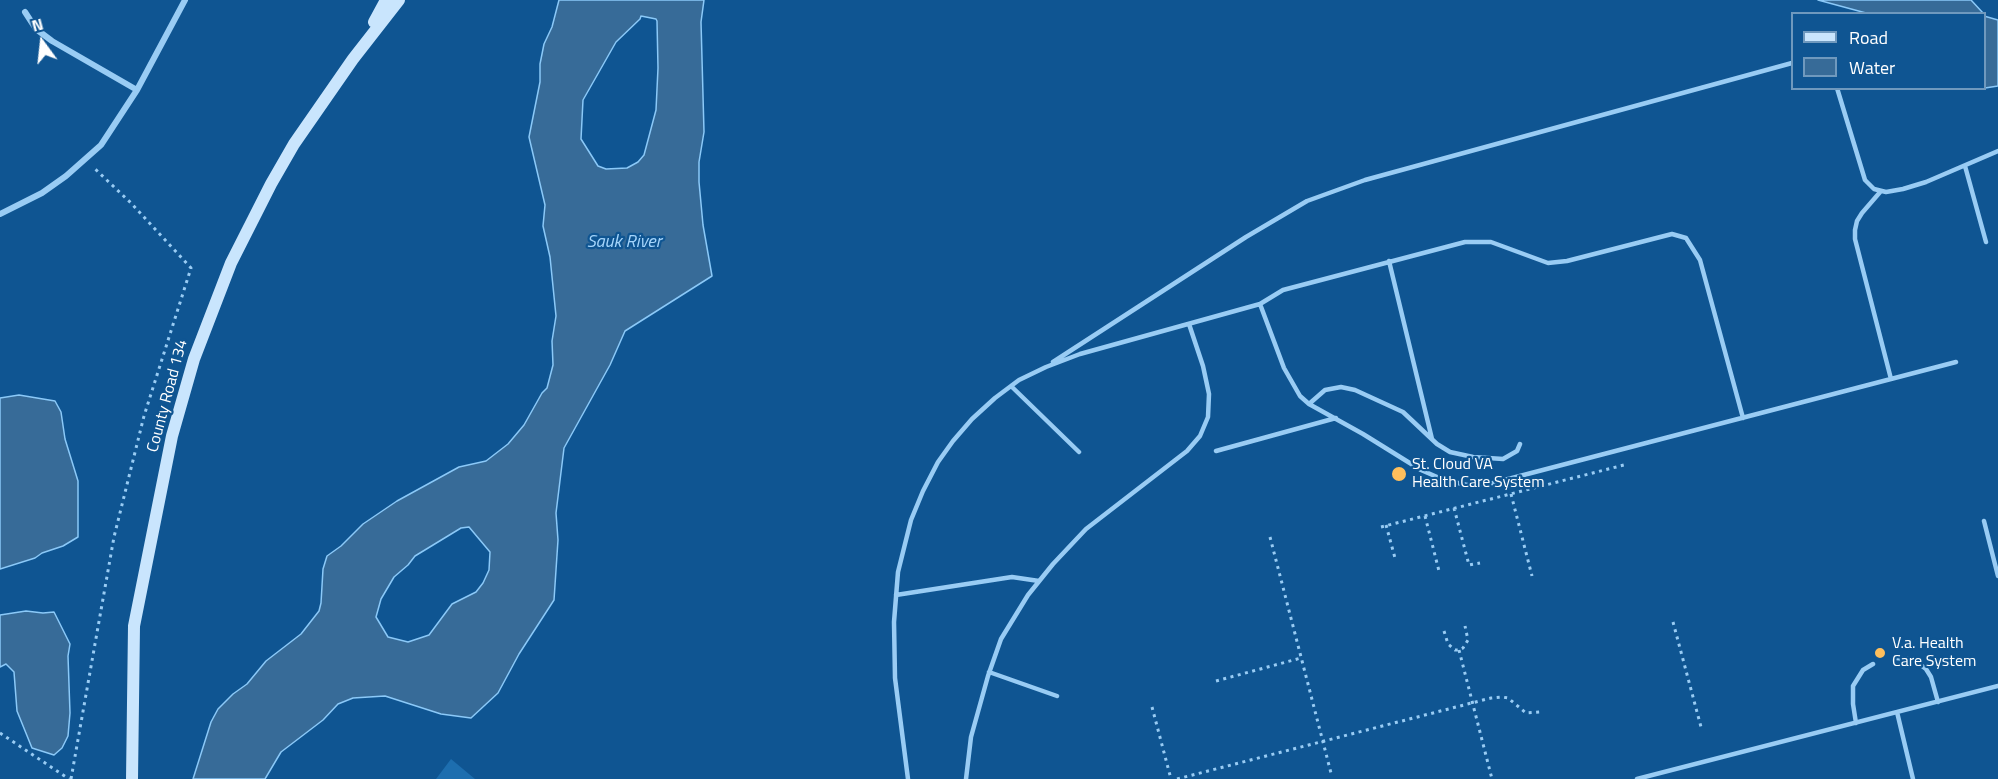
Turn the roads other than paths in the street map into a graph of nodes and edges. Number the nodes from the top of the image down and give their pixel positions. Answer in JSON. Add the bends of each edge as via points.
{"nodes":[{"id":1,"x":185,"y":0,"type":"edge"},
{"id":2,"x":386,"y":0,"type":"edge"},
{"id":3,"x":399,"y":0,"type":"edge"},
{"id":4,"x":25,"y":12,"type":"dead end"},
{"id":5,"x":353,"y":59,"type":"junction"},
{"id":6,"x":1791,"y":63,"type":"edge"},
{"id":7,"x":137,"y":90,"type":"junction"},
{"id":8,"x":1838,"y":90,"type":"edge"},
{"id":9,"x":1998,"y":151,"type":"edge"},
{"id":10,"x":1965,"y":166,"type":"junction"},
{"id":11,"x":1881,"y":191,"type":"junction"},
{"id":12,"x":0,"y":214,"type":"edge"},
{"id":13,"x":1986,"y":242,"type":"dead end"},
{"id":14,"x":1389,"y":261,"type":"junction"},
{"id":15,"x":1260,"y":304,"type":"junction"},
{"id":16,"x":1190,"y":324,"type":"junction"},
{"id":17,"x":1956,"y":362,"type":"dead end"},
{"id":18,"x":1046,"y":367,"type":"junction"},
{"id":19,"x":1891,"y":379,"type":"junction"},
{"id":20,"x":1011,"y":386,"type":"junction"},
{"id":21,"x":1309,"y":404,"type":"junction"},
{"id":22,"x":1336,"y":418,"type":"junction"},
{"id":23,"x":1743,"y":418,"type":"junction"},
{"id":24,"x":1433,"y":440,"type":"junction"},
{"id":25,"x":1520,"y":444,"type":"dead end"},
{"id":26,"x":1216,"y":451,"type":"dead end"},
{"id":27,"x":1080,"y":452,"type":"dead end"},
{"id":28,"x":1984,"y":521,"type":"dead end"},
{"id":29,"x":1998,"y":576,"type":"edge"},
{"id":30,"x":1039,"y":581,"type":"junction"},
{"id":31,"x":896,"y":595,"type":"junction"},
{"id":32,"x":1896,"y":658,"type":"dead end"},
{"id":33,"x":1873,"y":664,"type":"dead end"},
{"id":34,"x":989,"y":672,"type":"junction"},
{"id":35,"x":1998,"y":686,"type":"edge"},
{"id":36,"x":1057,"y":696,"type":"dead end"},
{"id":37,"x":1938,"y":702,"type":"junction"},
{"id":38,"x":1897,"y":712,"type":"junction"},
{"id":39,"x":1856,"y":723,"type":"junction"},
{"id":40,"x":132,"y":779,"type":"edge"},
{"id":41,"x":908,"y":779,"type":"edge"},
{"id":42,"x":966,"y":779,"type":"edge"},
{"id":43,"x":1637,"y":779,"type":"edge"},
{"id":44,"x":1913,"y":779,"type":"edge"}],
"edges":[{"from":1,"to":7,"type":"street"},
{"from":2,"to":5,"type":"street","name":"County Road 134"},
{"from":3,"to":5,"type":"street","name":"County Road 134"},
{"from":4,"to":7,"type":"street","via":[[52,41]]},
{"from":5,"to":40,"type":"street","name":"County Road 134","via":[[294,144],[257,211],[231,262],[194,359],[172,436],[134,626]]},
{"from":6,"to":18,"type":"lane","via":[[1365,180],[1307,201]]},
{"from":7,"to":12,"type":"street","via":[[101,145],[86,160],[42,192]]},
{"from":8,"to":11,"type":"lane","via":[[1865,180]]},
{"from":9,"to":10,"type":"lane"},
{"from":10,"to":11,"type":"lane","via":[[1903,189]]},
{"from":10,"to":13,"type":"lane"},
{"from":11,"to":19,"type":"lane","via":[[1862,213],[1855,239]]},
{"from":14,"to":15,"type":"lane","via":[[1283,290]]},
{"from":14,"to":23,"type":"lane","via":[[1465,242],[1491,242],[1548,262],[1567,261],[1672,234],[1686,238],[1700,260]]},
{"from":14,"to":24,"type":"lane"},
{"from":15,"to":16,"type":"lane"},
{"from":15,"to":21,"type":"lane","via":[[1291,384]]},
{"from":16,"to":18,"type":"lane"},
{"from":16,"to":30,"type":"lane","via":[[1209,394],[1209,417],[1200,436],[1187,451],[1086,529]]},
{"from":17,"to":19,"type":"lane"},
{"from":18,"to":20,"type":"lane"},
{"from":19,"to":23,"type":"lane"},
{"from":20,"to":27,"type":"lane"},
{"from":20,"to":31,"type":"lane","via":[[972,419],[938,462],[911,520],[901,553]]},
{"from":21,"to":22,"type":"lane"},
{"from":21,"to":24,"type":"lane","via":[[1333,387],[1355,390],[1402,412]]},
{"from":22,"to":23,"type":"lane","via":[[1421,470],[1467,485],[1493,483]]},
{"from":22,"to":26,"type":"lane"},
{"from":24,"to":25,"type":"lane","via":[[1450,452],[1490,459],[1511,456]]},
{"from":28,"to":29,"type":"lane"},
{"from":30,"to":31,"type":"lane","via":[[1012,577]]},
{"from":30,"to":34,"type":"lane","via":[[1001,639]]},
{"from":31,"to":41,"type":"lane","via":[[895,678]]},
{"from":32,"to":37,"type":"lane","via":[[1908,659],[1926,669]]},
{"from":33,"to":39,"type":"lane","via":[[1863,670],[1853,686]]},
{"from":34,"to":36,"type":"lane"},
{"from":34,"to":42,"type":"lane","via":[[971,737]]},
{"from":35,"to":37,"type":"lane"},
{"from":37,"to":38,"type":"lane"},
{"from":38,"to":39,"type":"lane"},
{"from":38,"to":44,"type":"lane"},
{"from":39,"to":43,"type":"lane"}]}
